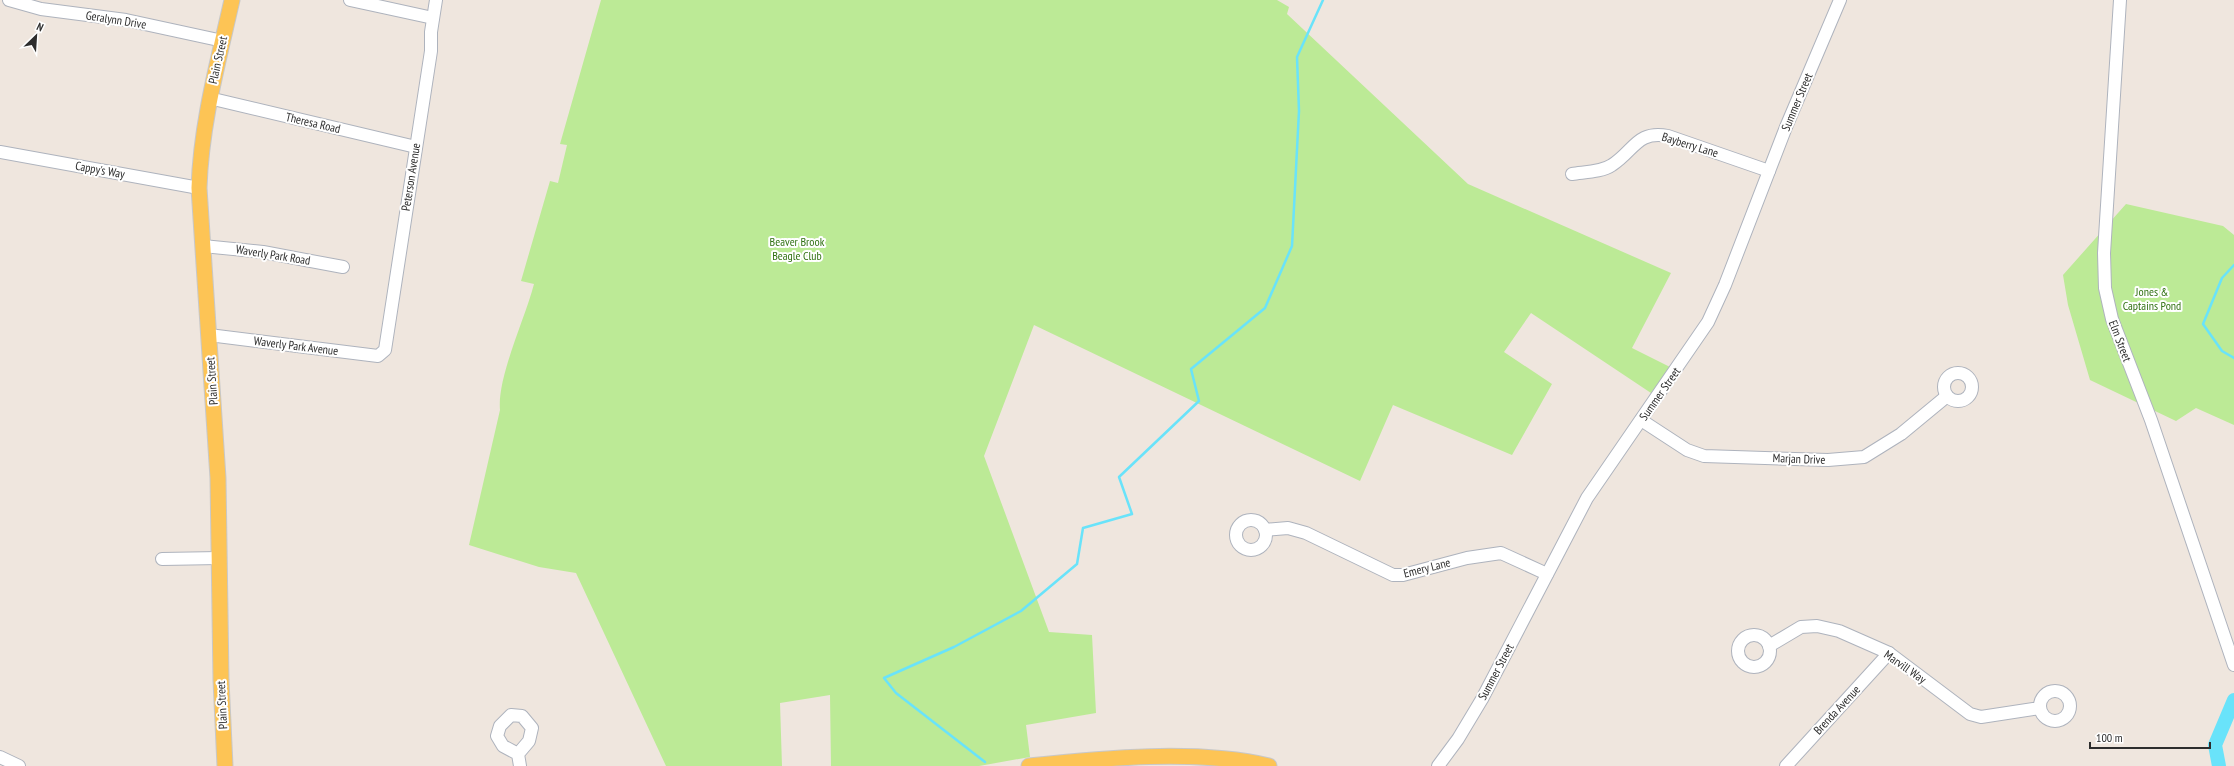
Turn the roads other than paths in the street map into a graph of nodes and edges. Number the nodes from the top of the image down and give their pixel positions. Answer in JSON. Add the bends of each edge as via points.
{"nodes":[{"id":1,"x":9,"y":0,"type":"edge"},
{"id":2,"x":232,"y":0,"type":"edge"},
{"id":3,"x":350,"y":0,"type":"edge"},
{"id":4,"x":436,"y":0,"type":"edge"},
{"id":5,"x":1840,"y":0,"type":"edge"},
{"id":6,"x":2120,"y":0,"type":"edge"},
{"id":7,"x":433,"y":18,"type":"junction"},
{"id":8,"x":223,"y":41,"type":"junction"},
{"id":9,"x":209,"y":98,"type":"junction"},
{"id":10,"x":416,"y":147,"type":"junction"},
{"id":11,"x":0,"y":152,"type":"edge"},
{"id":12,"x":1769,"y":171,"type":"junction"},
{"id":13,"x":1572,"y":174,"type":"dead end"},
{"id":14,"x":199,"y":188,"type":"junction"},
{"id":15,"x":203,"y":246,"type":"junction"},
{"id":16,"x":342,"y":267,"type":"dead end"},
{"id":17,"x":209,"y":335,"type":"junction"},
{"id":18,"x":382,"y":353,"type":"joint"},
{"id":19,"x":1947,"y":396,"type":"dead end"},
{"id":20,"x":1641,"y":420,"type":"junction"},
{"id":21,"x":1265,"y":530,"type":"dead end"},
{"id":22,"x":219,"y":558,"type":"junction"},
{"id":23,"x":162,"y":559,"type":"dead end"},
{"id":24,"x":1547,"y":574,"type":"junction"},
{"id":25,"x":1769,"y":646,"type":"dead end"},
{"id":26,"x":1889,"y":653,"type":"junction"},
{"id":27,"x":2234,"y":665,"type":"edge"},
{"id":28,"x":2040,"y":708,"type":"dead end"},
{"id":29,"x":518,"y":754,"type":"dead end"},
{"id":30,"x":0,"y":757,"type":"edge"},
{"id":31,"x":1789,"y":765,"type":"edge"},
{"id":32,"x":19,"y":766,"type":"edge"},
{"id":33,"x":225,"y":766,"type":"edge"},
{"id":34,"x":520,"y":766,"type":"edge"},
{"id":35,"x":1029,"y":766,"type":"edge"},
{"id":36,"x":1269,"y":766,"type":"edge"},
{"id":37,"x":1438,"y":766,"type":"edge"}],
"edges":[{"from":1,"to":8,"type":"street","name":"Geralynn Drive","via":[[41,9],[126,20]]},
{"from":2,"to":8,"type":"main road","name":"Plain Street"},
{"from":3,"to":7,"type":"street"},
{"from":4,"to":7,"type":"street","name":"Peterson Avenue"},
{"from":5,"to":12,"type":"street","name":"Summer Street"},
{"from":6,"to":27,"type":"street","name":"Elm Street","via":[[2104,253],[2107,299],[2112,319],[2156,432]]},
{"from":7,"to":10,"type":"street","name":"Peterson Avenue","via":[[431,51]]},
{"from":8,"to":9,"type":"main road","name":"Plain Street"},
{"from":9,"to":10,"type":"street","name":"Theresa Road"},
{"from":9,"to":14,"type":"main road","name":"Plain Street","via":[[201,146]]},
{"from":10,"to":18,"type":"street","name":"Peterson Avenue","via":[[385,350]]},
{"from":11,"to":14,"type":"street","name":"Cappy's Way"},
{"from":12,"to":13,"type":"street","name":"Bayberry Lane","via":[[1668,136],[1655,135],[1638,141],[1609,167]]},
{"from":12,"to":20,"type":"street","name":"Summer Street","via":[[1714,311],[1696,342]]},
{"from":14,"to":15,"type":"main road","name":"Plain Street"},
{"from":15,"to":16,"type":"street","name":"Waverly Park Road","via":[[263,252]]},
{"from":15,"to":17,"type":"main road","name":"Plain Street"},
{"from":17,"to":18,"type":"street","name":"Waverly Park Avenue","via":[[378,356]]},
{"from":17,"to":22,"type":"main road","name":"Plain Street","via":[[218,485]]},
{"from":19,"to":20,"type":"street","name":"Marjan Drive","via":[[1882,448],[1864,457],[1840,460],[1704,456],[1687,450]]},
{"from":20,"to":24,"type":"street","name":"Summer Street","via":[[1587,498]]},
{"from":21,"to":24,"type":"street","name":"Emery Lane","via":[[1288,528],[1306,533],[1393,575],[1501,553]]},
{"from":22,"to":23,"type":"street"},
{"from":22,"to":33,"type":"main road","name":"Plain Street"},
{"from":24,"to":37,"type":"street","name":"Summer Street","via":[[1475,710]]},
{"from":25,"to":26,"type":"street","name":"Marvill Way","via":[[1801,627],[1817,626],[1838,631]]},
{"from":26,"to":28,"type":"street","name":"Marvill Way","via":[[1970,714],[1981,717]]},
{"from":26,"to":31,"type":"street","name":"Brenda Avenue"},
{"from":29,"to":34,"type":"street"},
{"from":30,"to":32,"type":"street"},
{"from":35,"to":36,"type":"main road","via":[[1180,758],[1232,760]]}]}
